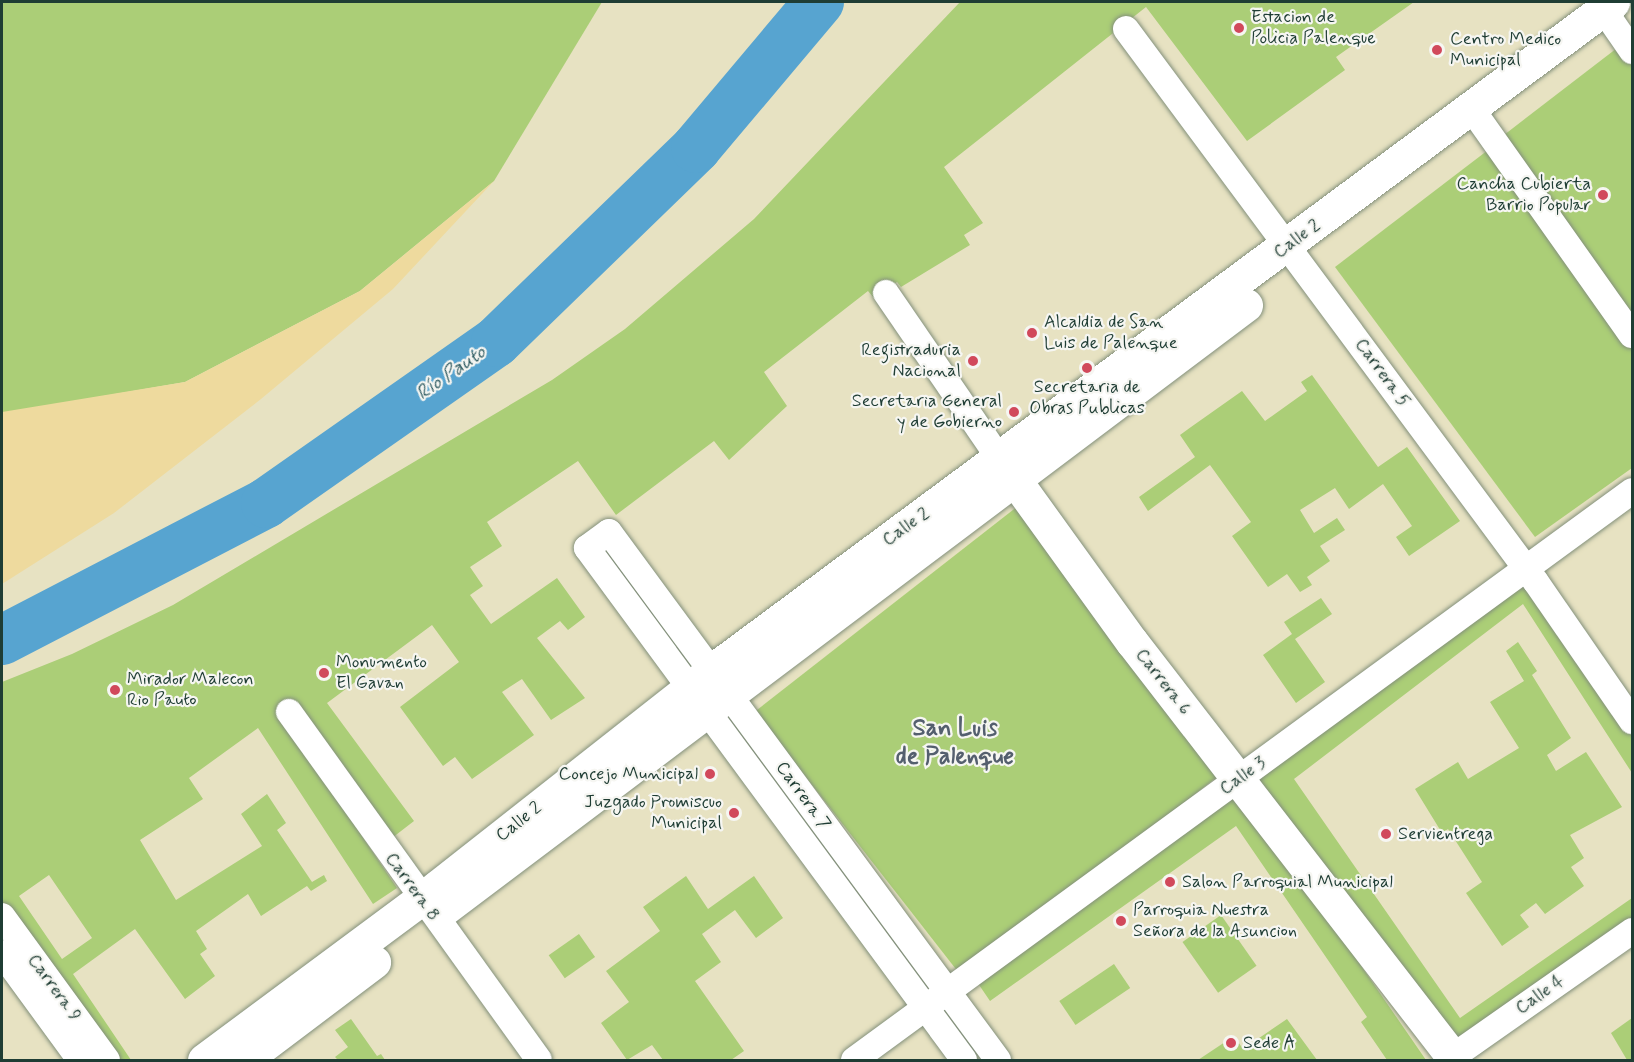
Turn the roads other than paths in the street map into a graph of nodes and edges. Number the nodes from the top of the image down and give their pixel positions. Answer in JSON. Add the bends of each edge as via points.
{"nodes":[{"id":1,"x":1619,"y":20,"type":"edge"},
{"id":2,"x":1125,"y":29,"type":"dead end"},
{"id":3,"x":1478,"y":117,"type":"junction"},
{"id":4,"x":1294,"y":254,"type":"junction"},
{"id":5,"x":886,"y":293,"type":"dead end"},
{"id":6,"x":1632,"y":335,"type":"edge"},
{"id":7,"x":1007,"y":469,"type":"junction"},
{"id":8,"x":1632,"y":491,"type":"edge"},
{"id":9,"x":1526,"y":569,"type":"junction"},
{"id":10,"x":709,"y":691,"type":"junction"},
{"id":11,"x":289,"y":712,"type":"dead end"},
{"id":12,"x":1632,"y":721,"type":"edge"},
{"id":13,"x":1239,"y":779,"type":"junction"},
{"id":14,"x":427,"y":908,"type":"junction"},
{"id":15,"x":2,"y":915,"type":"edge"},
{"id":16,"x":1632,"y":931,"type":"edge"},
{"id":17,"x":2,"y":953,"type":"edge"},
{"id":18,"x":947,"y":992,"type":"junction"},
{"id":19,"x":926,"y":1008,"type":"junction"},
{"id":20,"x":1452,"y":1059,"type":"edge"},
{"id":21,"x":80,"y":1060,"type":"edge"},
{"id":22,"x":107,"y":1060,"type":"edge"},
{"id":23,"x":204,"y":1060,"type":"edge"},
{"id":24,"x":244,"y":1060,"type":"edge"},
{"id":25,"x":539,"y":1060,"type":"edge"},
{"id":26,"x":854,"y":1060,"type":"edge"},
{"id":27,"x":964,"y":1060,"type":"edge"},
{"id":28,"x":998,"y":1060,"type":"edge"}],
"edges":[{"from":1,"to":3,"type":"street","name":"Calle 2"},
{"from":2,"to":4,"type":"street","name":"Carrera 5"},
{"from":3,"to":4,"type":"street","name":"Calle 2"},
{"from":3,"to":6,"type":"street"},
{"from":4,"to":7,"type":"street","name":"Calle 2"},
{"from":4,"to":9,"type":"street","name":"Carrera 5"},
{"from":5,"to":7,"type":"street","name":"Carrera 6"},
{"from":7,"to":10,"type":"street","name":"Calle 2"},
{"from":7,"to":13,"type":"street","name":"Carrera 6"},
{"from":8,"to":9,"type":"street","name":"Calle 3"},
{"from":9,"to":12,"type":"street","name":"Carrera 5"},
{"from":9,"to":13,"type":"street","name":"Calle 3"},
{"from":10,"to":10,"type":"street","name":"Carrera 7","via":[[586,548],[609,532]]},
{"from":10,"to":14,"type":"street","name":"Calle 2"},
{"from":10,"to":18,"type":"street","name":"Carrera 7"},
{"from":10,"to":19,"type":"street","name":"Carrera 7"},
{"from":11,"to":14,"type":"street","name":"Carrera 8"},
{"from":13,"to":18,"type":"street","name":"Calle 3"},
{"from":13,"to":20,"type":"street","name":"Carrera 6"},
{"from":14,"to":23,"type":"street","name":"Calle 2"},
{"from":14,"to":24,"type":"street","name":"Calle 2"},
{"from":14,"to":25,"type":"street","name":"Carrera 8"},
{"from":15,"to":22,"type":"street","name":"Carrera 9"},
{"from":16,"to":20,"type":"street","name":"Calle 4"},
{"from":17,"to":21,"type":"street","name":"Carrera 9"},
{"from":18,"to":19,"type":"street","name":"Calle 3"},
{"from":18,"to":28,"type":"street","name":"Carrera 7"},
{"from":19,"to":26,"type":"street","name":"Calle 3"},
{"from":19,"to":27,"type":"street","name":"Carrera 7"}]}
